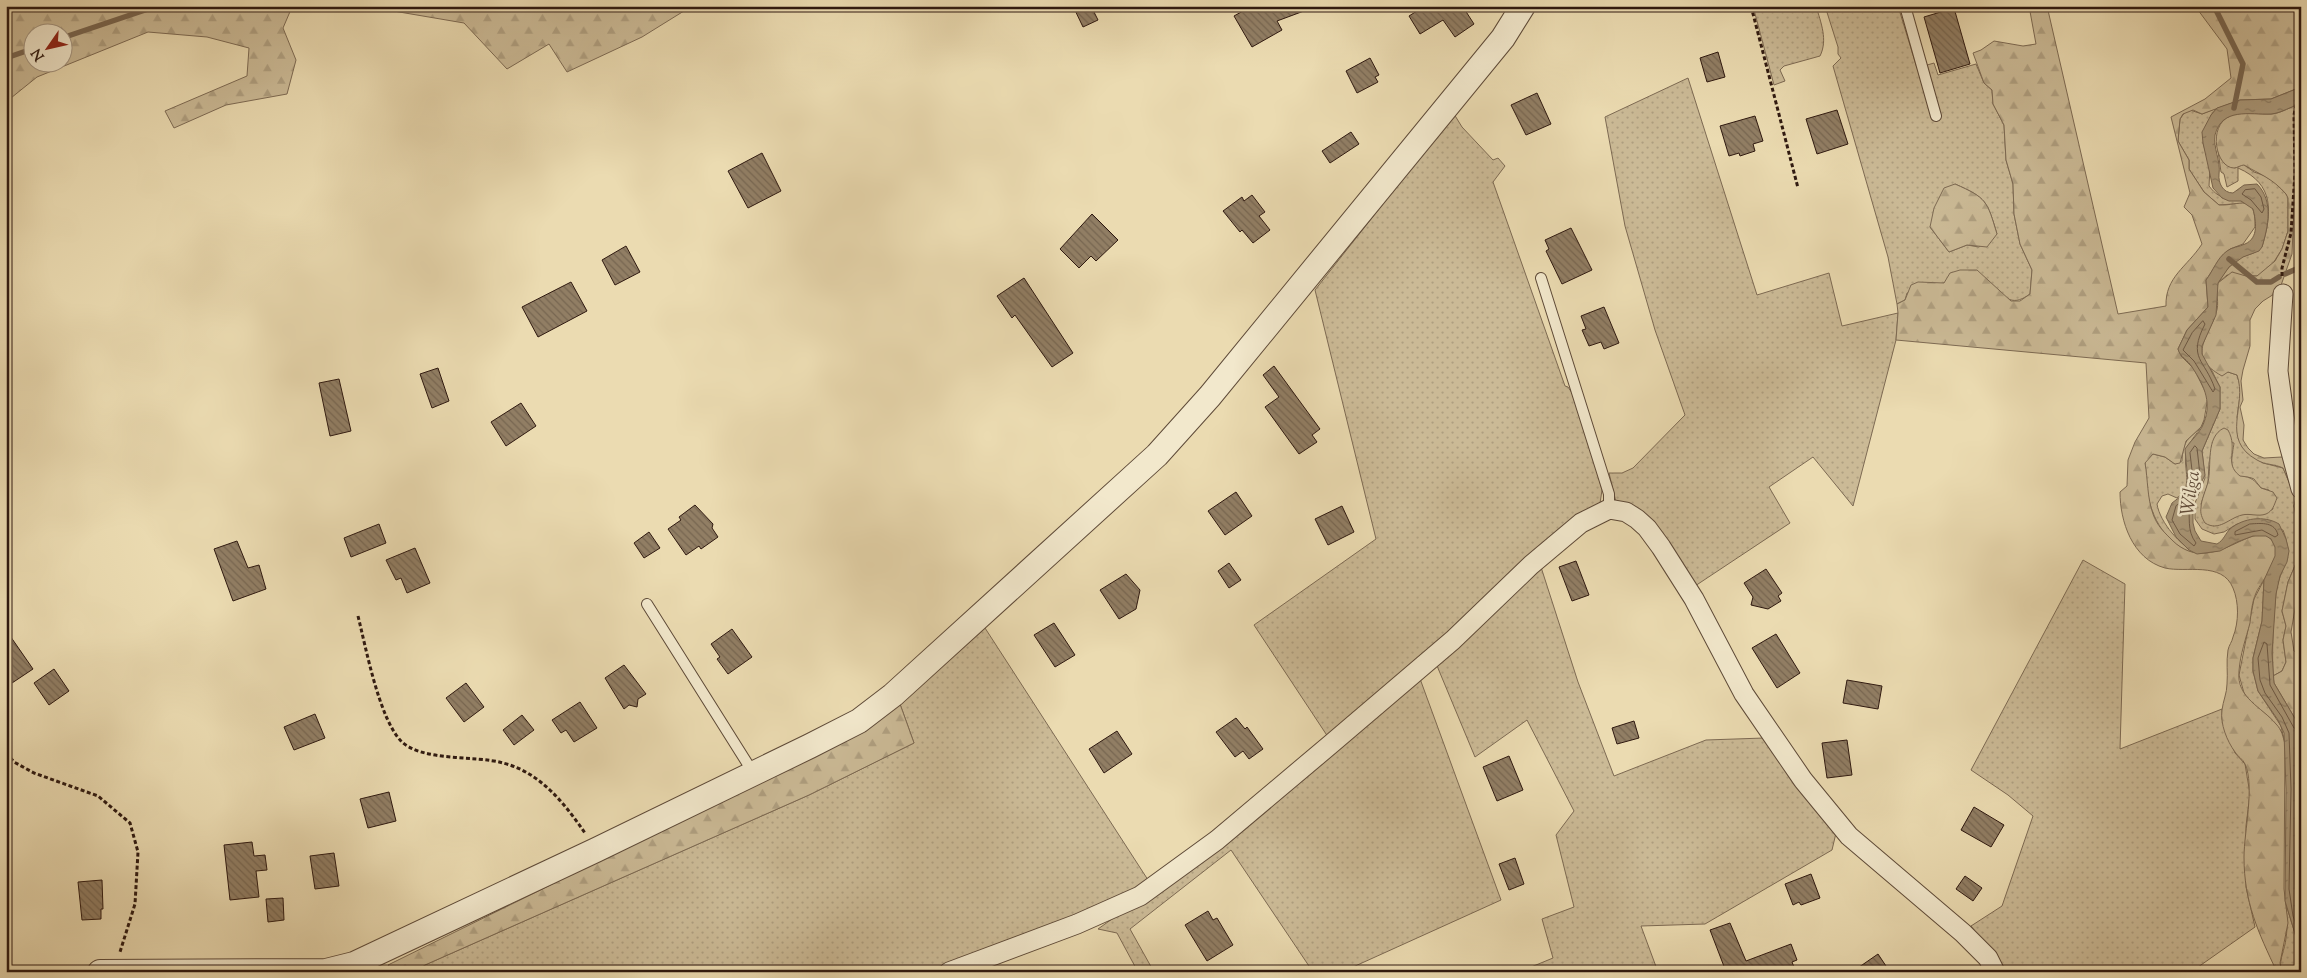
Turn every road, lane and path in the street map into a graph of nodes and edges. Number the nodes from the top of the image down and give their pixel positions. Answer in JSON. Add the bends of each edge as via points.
{"nodes":[{"id":1,"x":1523,"y":6,"type":"edge"},
{"id":2,"x":1751,"y":6,"type":"edge"},
{"id":3,"x":1905,"y":6,"type":"edge"},
{"id":4,"x":2301,"y":81,"type":"edge"},
{"id":5,"x":1936,"y":116,"type":"dead end"},
{"id":6,"x":1798,"y":188,"type":"dead end"},
{"id":7,"x":1541,"y":278,"type":"dead end"},
{"id":8,"x":2283,"y":294,"type":"joint"},
{"id":9,"x":2301,"y":489,"type":"edge"},
{"id":10,"x":1609,"y":509,"type":"junction"},
{"id":11,"x":648,"y":604,"type":"dead end"},
{"id":12,"x":358,"y":616,"type":"dead end"},
{"id":13,"x":6,"y":753,"type":"edge"},
{"id":14,"x":754,"y":774,"type":"junction"},
{"id":15,"x":596,"y":850,"type":"junction"},
{"id":16,"x":363,"y":967,"type":"edge"},
{"id":17,"x":100,"y":972,"type":"edge"},
{"id":18,"x":114,"y":972,"type":"edge"},
{"id":19,"x":949,"y":972,"type":"edge"},
{"id":20,"x":1995,"y":972,"type":"edge"}],
"edges":[{"from":1,"to":14,"type":"street","via":[[1484,61],[1210,396],[1157,455],[872,712]]},
{"from":2,"to":6,"type":"path"},
{"from":3,"to":5,"type":"lane"},
{"from":4,"to":8,"type":"path","via":[[2294,114],[2295,174],[2291,234],[2282,268]]},
{"from":7,"to":10,"type":"lane","via":[[1609,494]]},
{"from":8,"to":9,"type":"street","via":[[2278,371],[2287,438]]},
{"from":10,"to":19,"type":"street","via":[[1581,522],[1453,640],[1332,744],[1217,840],[1140,896],[1077,924]]},
{"from":10,"to":20,"type":"street","via":[[1626,512],[1656,541],[1694,599],[1744,694],[1803,780],[1849,836],[1963,933],[1988,958]]},
{"from":11,"to":14,"type":"lane"},
{"from":12,"to":15,"type":"path","via":[[387,720],[402,742],[422,752],[504,763],[534,777],[564,804]]},
{"from":13,"to":18,"type":"path","via":[[14,762],[34,773],[98,796],[130,823],[138,852],[135,904]]},
{"from":14,"to":15,"type":"street"},
{"from":15,"to":16,"type":"street"},
{"from":16,"to":18,"type":"street","via":[[326,971]]},
{"from":17,"to":18,"type":"street"}]}
